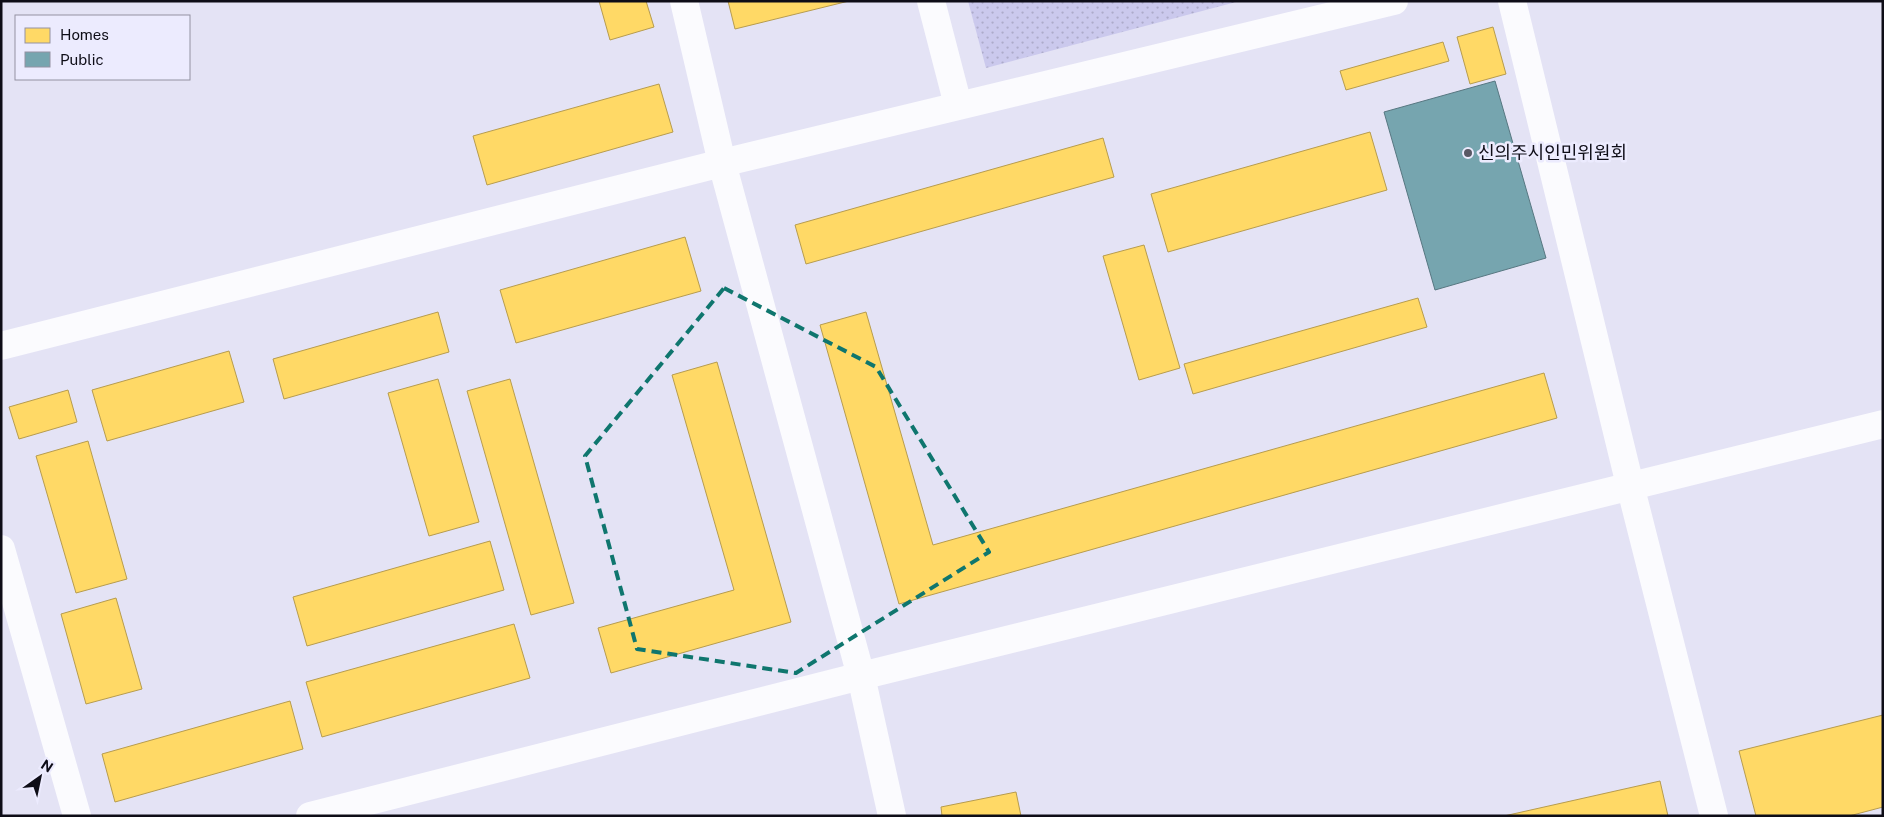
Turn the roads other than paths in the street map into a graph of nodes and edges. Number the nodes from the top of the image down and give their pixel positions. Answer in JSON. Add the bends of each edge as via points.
{"nodes":[{"id":1,"x":684,"y":1,"type":"edge"},
{"id":2,"x":931,"y":1,"type":"edge"},
{"id":3,"x":1394,"y":1,"type":"edge"},
{"id":4,"x":1512,"y":1,"type":"edge"},
{"id":5,"x":958,"y":105,"type":"junction"},
{"id":6,"x":722,"y":162,"type":"junction"},
{"id":7,"x":1,"y":346,"type":"edge"},
{"id":8,"x":1883,"y":424,"type":"edge"},
{"id":9,"x":1630,"y":485,"type":"junction"},
{"id":10,"x":1,"y":549,"type":"edge"},
{"id":11,"x":861,"y":676,"type":"junction"},
{"id":12,"x":77,"y":816,"type":"edge"},
{"id":13,"x":310,"y":816,"type":"edge"},
{"id":14,"x":892,"y":816,"type":"edge"},
{"id":15,"x":1714,"y":816,"type":"edge"}],
"edges":[{"from":1,"to":6,"type":"street"},
{"from":2,"to":5,"type":"street"},
{"from":3,"to":5,"type":"street"},
{"from":4,"to":9,"type":"street"},
{"from":5,"to":6,"type":"street"},
{"from":6,"to":7,"type":"street"},
{"from":6,"to":11,"type":"street"},
{"from":8,"to":9,"type":"street"},
{"from":9,"to":11,"type":"street"},
{"from":9,"to":15,"type":"street"},
{"from":10,"to":12,"type":"street"},
{"from":11,"to":13,"type":"street"},
{"from":11,"to":14,"type":"street"}]}
